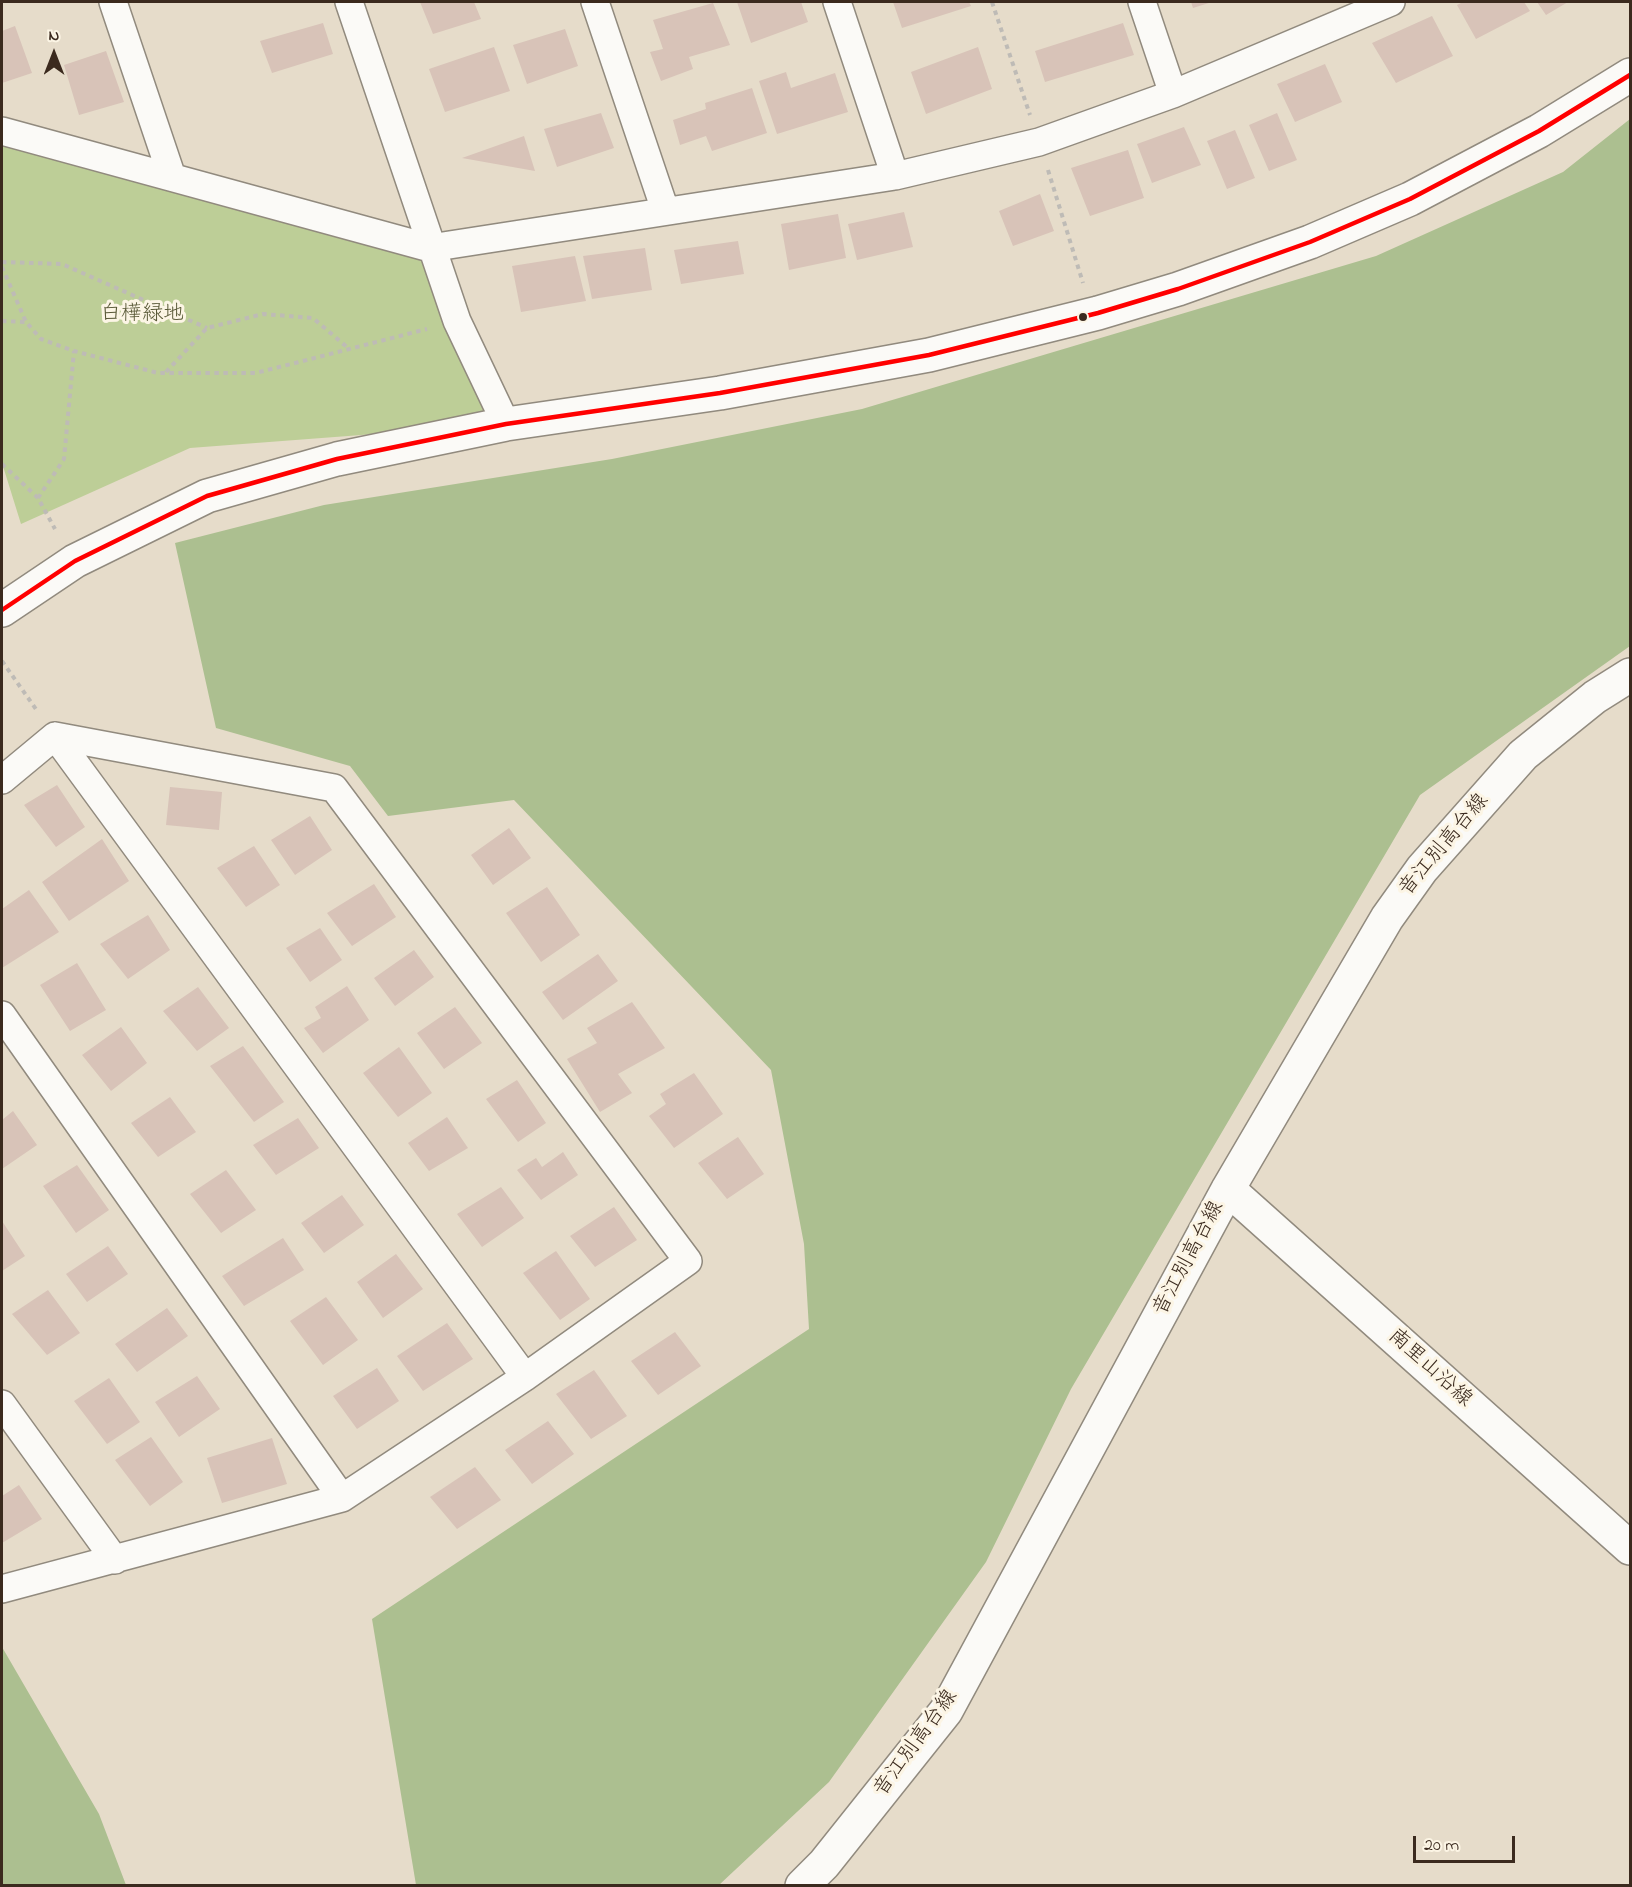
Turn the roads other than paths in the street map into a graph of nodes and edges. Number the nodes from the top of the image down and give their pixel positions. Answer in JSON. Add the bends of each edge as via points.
{"nodes":[{"id":1,"x":113,"y":2,"type":"edge"},
{"id":2,"x":349,"y":2,"type":"edge"},
{"id":3,"x":596,"y":2,"type":"edge"},
{"id":4,"x":837,"y":2,"type":"edge"},
{"id":5,"x":1142,"y":2,"type":"edge"},
{"id":6,"x":1388,"y":2,"type":"edge"},
{"id":7,"x":1630,"y":75,"type":"edge"},
{"id":8,"x":1173,"y":94,"type":"junction"},
{"id":9,"x":2,"y":131,"type":"edge"},
{"id":10,"x":895,"y":176,"type":"junction"},
{"id":11,"x":172,"y":177,"type":"junction"},
{"id":12,"x":665,"y":210,"type":"junction"},
{"id":13,"x":430,"y":248,"type":"junction"},
{"id":14,"x":506,"y":424,"type":"junction"},
{"id":15,"x":2,"y":610,"type":"edge"},
{"id":16,"x":1630,"y":675,"type":"edge"},
{"id":17,"x":54,"y":736,"type":"junction"},
{"id":18,"x":2,"y":780,"type":"edge"},
{"id":19,"x":2,"y":1015,"type":"edge"},
{"id":20,"x":1228,"y":1189,"type":"junction"},
{"id":21,"x":525,"y":1377,"type":"junction"},
{"id":22,"x":2,"y":1404,"type":"edge"},
{"id":23,"x":342,"y":1498,"type":"junction"},
{"id":24,"x":1630,"y":1548,"type":"edge"},
{"id":25,"x":115,"y":1560,"type":"junction"},
{"id":26,"x":2,"y":1589,"type":"edge"},
{"id":27,"x":802,"y":1886,"type":"edge"}],
"edges":[{"from":1,"to":11,"type":"street"},
{"from":2,"to":13,"type":"street"},
{"from":3,"to":12,"type":"street"},
{"from":4,"to":10,"type":"street"},
{"from":5,"to":8,"type":"street"},
{"from":6,"to":8,"type":"street"},
{"from":7,"to":14,"type":"street","via":[[1539,131],[1410,199],[1310,242],[1178,289],[929,355],[720,393]]},
{"from":8,"to":10,"type":"street","via":[[1039,142]]},
{"from":9,"to":11,"type":"street"},
{"from":10,"to":12,"type":"street"},
{"from":11,"to":13,"type":"street"},
{"from":12,"to":13,"type":"street"},
{"from":13,"to":14,"type":"street","via":[[457,321]]},
{"from":14,"to":15,"type":"street","via":[[337,459],[207,496],[75,561]]},
{"from":16,"to":20,"type":"street","name":"音江別高台線","via":[[1595,697],[1523,755],[1422,869],[1387,918]]},
{"from":17,"to":18,"type":"street"},
{"from":17,"to":21,"type":"street"},
{"from":17,"to":21,"type":"street","via":[[334,788],[688,1261]]},
{"from":19,"to":23,"type":"street"},
{"from":20,"to":24,"type":"street","name":"南里山沿線"},
{"from":20,"to":27,"type":"street","name":"音江別高台線","via":[[946,1712]]},
{"from":21,"to":23,"type":"street"},
{"from":22,"to":25,"type":"street"},
{"from":23,"to":25,"type":"street"},
{"from":25,"to":26,"type":"street"}]}
